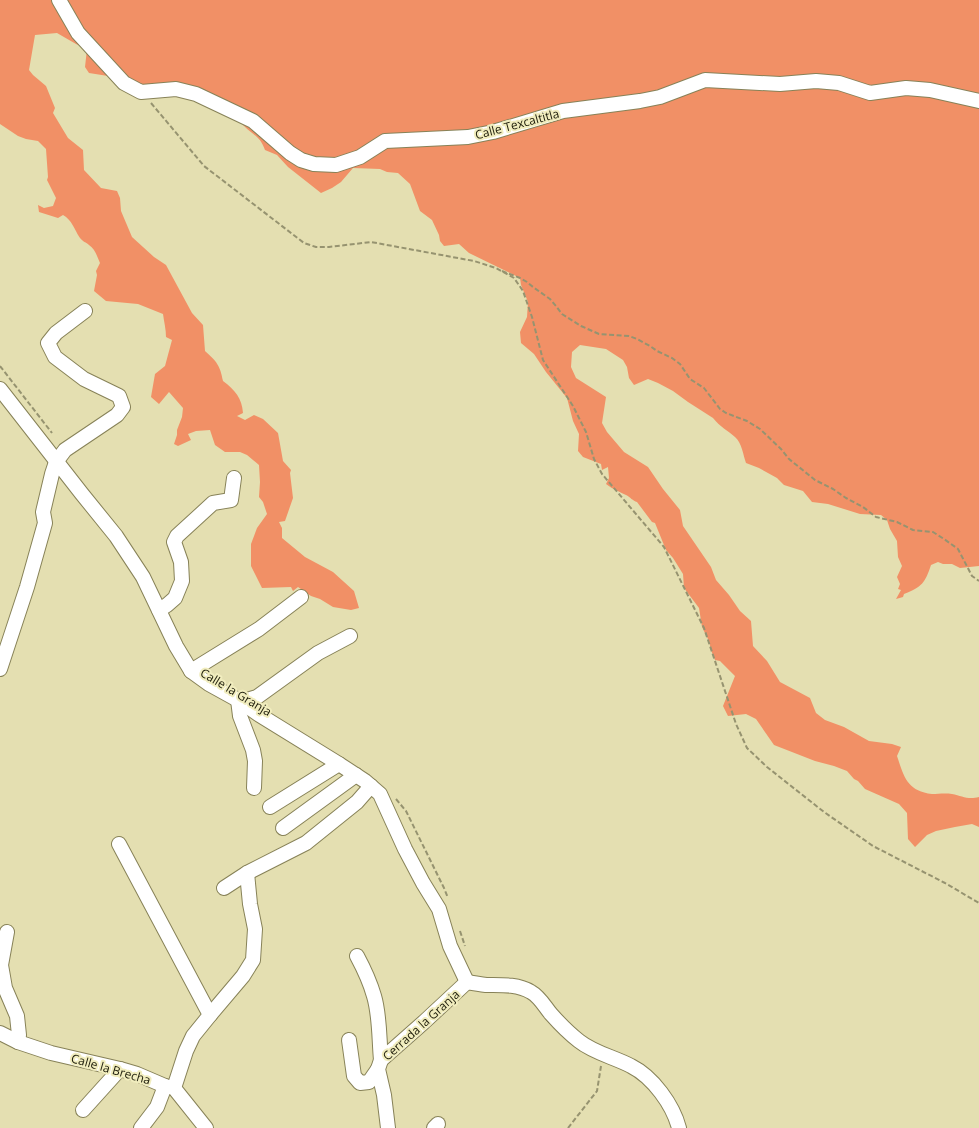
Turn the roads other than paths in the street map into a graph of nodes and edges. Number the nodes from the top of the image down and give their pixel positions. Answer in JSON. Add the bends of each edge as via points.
{"nodes":[{"id":1,"x":59,"y":0,"type":"edge"},
{"id":2,"x":979,"y":102,"type":"edge"},
{"id":3,"x":85,"y":311,"type":"dead end"},
{"id":4,"x":0,"y":389,"type":"edge"},
{"id":5,"x":56,"y":462,"type":"junction"},
{"id":6,"x":234,"y":478,"type":"dead end"},
{"id":7,"x":301,"y":597,"type":"dead end"},
{"id":8,"x":159,"y":610,"type":"junction"},
{"id":9,"x":350,"y":636,"type":"dead end"},
{"id":10,"x":0,"y":670,"type":"edge"},
{"id":11,"x":191,"y":671,"type":"junction"},
{"id":12,"x":238,"y":700,"type":"junction"},
{"id":13,"x":339,"y":764,"type":"junction"},
{"id":14,"x":356,"y":775,"type":"junction"},
{"id":15,"x":371,"y":786,"type":"junction"},
{"id":16,"x":254,"y":788,"type":"dead end"},
{"id":17,"x":270,"y":807,"type":"dead end"},
{"id":18,"x":282,"y":828,"type":"dead end"},
{"id":19,"x":119,"y":844,"type":"dead end"},
{"id":20,"x":247,"y":873,"type":"junction"},
{"id":21,"x":224,"y":888,"type":"dead end"},
{"id":22,"x":6,"y":932,"type":"dead end"},
{"id":23,"x":356,"y":956,"type":"dead end"},
{"id":24,"x":467,"y":982,"type":"junction"},
{"id":25,"x":210,"y":1015,"type":"junction"},
{"id":26,"x":0,"y":1033,"type":"edge"},
{"id":27,"x":349,"y":1040,"type":"dead end"},
{"id":28,"x":18,"y":1042,"type":"junction"},
{"id":29,"x":380,"y":1064,"type":"junction"},
{"id":30,"x":120,"y":1069,"type":"junction"},
{"id":31,"x":170,"y":1087,"type":"junction"},
{"id":32,"x":84,"y":1110,"type":"dead end"},
{"id":33,"x":141,"y":1128,"type":"edge"},
{"id":34,"x":206,"y":1128,"type":"edge"},
{"id":35,"x":388,"y":1128,"type":"edge"},
{"id":36,"x":679,"y":1128,"type":"edge"}],
"edges":[{"from":1,"to":2,"type":"street","name":"Calle Texcaltitla","via":[[78,33],[124,83],[141,92],[176,89],[196,94],[253,121],[290,153],[314,164],[336,165],[360,157],[385,141],[468,137],[564,111],[660,97],[705,80],[780,84],[816,81],[839,83],[870,93],[906,88],[930,90]]},
{"from":3,"to":5,"type":"street","via":[[56,332],[48,343],[55,357],[84,379],[119,396],[123,407],[117,415],[65,450]]},
{"from":4,"to":5,"type":"street","name":"Calle la Granja"},
{"from":5,"to":8,"type":"street","name":"Calle la Granja","via":[[116,536],[143,577]]},
{"from":5,"to":10,"type":"street","via":[[42,512],[45,523]]},
{"from":6,"to":8,"type":"street","via":[[231,500],[213,503],[177,536],[174,542],[182,562],[182,581],[175,598]]},
{"from":7,"to":11,"type":"street","via":[[259,629]]},
{"from":8,"to":11,"type":"street","name":"Calle la Granja"},
{"from":9,"to":12,"type":"street","via":[[318,653],[257,697]]},
{"from":11,"to":12,"type":"street","name":"Calle la Granja"},
{"from":12,"to":13,"type":"street","name":"Calle la Granja"},
{"from":12,"to":16,"type":"street","via":[[240,716],[256,761]]},
{"from":13,"to":14,"type":"street","name":"Calle la Granja"},
{"from":13,"to":17,"type":"street"},
{"from":14,"to":15,"type":"street","name":"Calle la Granja"},
{"from":14,"to":18,"type":"street"},
{"from":15,"to":20,"type":"street","via":[[353,806],[306,843]]},
{"from":15,"to":24,"type":"street","name":"Calle la Granja","via":[[380,794],[405,849],[439,909],[450,946]]},
{"from":19,"to":25,"type":"street"},
{"from":20,"to":21,"type":"street"},
{"from":20,"to":25,"type":"street","via":[[255,929],[253,960]]},
{"from":22,"to":28,"type":"street","via":[[1,965],[5,988],[18,1016]]},
{"from":23,"to":29,"type":"street","via":[[374,996]]},
{"from":24,"to":29,"type":"street","name":"Cerrada la Granja"},
{"from":24,"to":36,"type":"street","via":[[508,985],[530,991],[579,1041],[632,1066],[648,1078],[667,1100]]},
{"from":25,"to":31,"type":"street","via":[[193,1036]]},
{"from":26,"to":28,"type":"street","name":"Calle la Brecha"},
{"from":27,"to":29,"type":"street","via":[[354,1076],[360,1084],[369,1082]]},
{"from":28,"to":30,"type":"street","name":"Calle la Brecha"},
{"from":29,"to":35,"type":"street","name":"Cerrada la Granja"},
{"from":30,"to":31,"type":"street","name":"Calle la Brecha"},
{"from":30,"to":32,"type":"street"},
{"from":31,"to":33,"type":"street"},
{"from":31,"to":34,"type":"street","name":"Calle la Brecha"}]}
